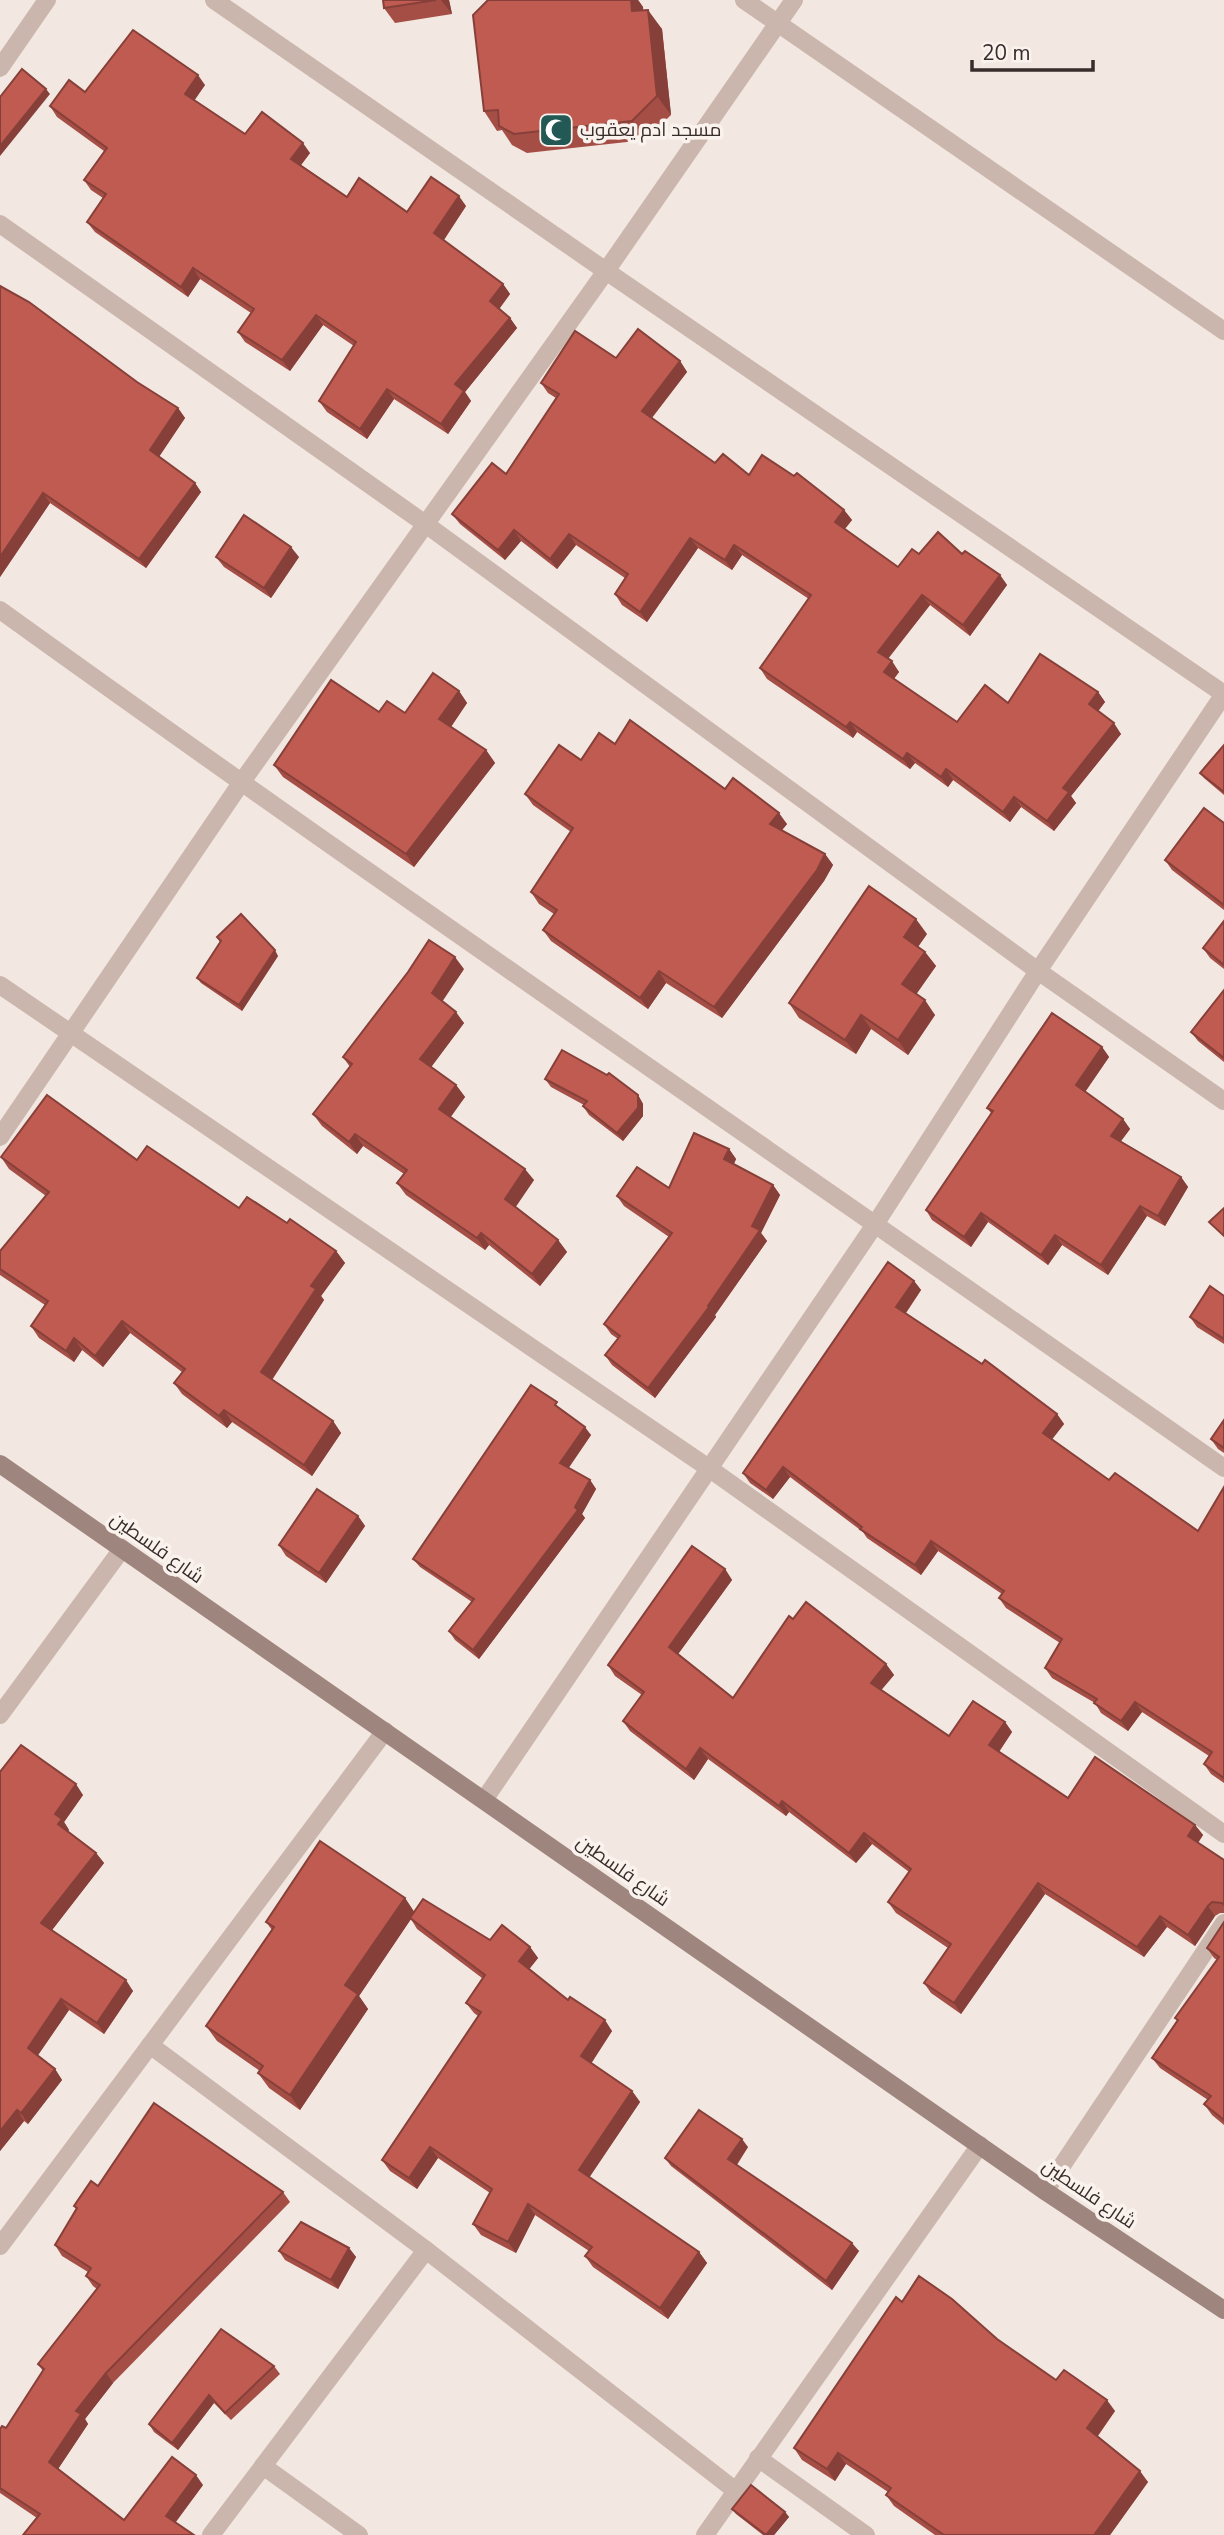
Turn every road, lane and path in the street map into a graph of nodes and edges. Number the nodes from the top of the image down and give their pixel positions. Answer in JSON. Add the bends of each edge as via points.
{"nodes":[{"id":1,"x":47,"y":0,"type":"edge"},
{"id":2,"x":214,"y":0,"type":"edge"},
{"id":3,"x":744,"y":0,"type":"edge"},
{"id":4,"x":794,"y":0,"type":"edge"},
{"id":5,"x":778,"y":23,"type":"junction"},
{"id":6,"x":0,"y":68,"type":"edge"},
{"id":7,"x":0,"y":224,"type":"edge"},
{"id":8,"x":606,"y":271,"type":"junction"},
{"id":9,"x":1224,"y":331,"type":"edge"},
{"id":10,"x":425,"y":523,"type":"junction"},
{"id":11,"x":0,"y":610,"type":"edge"},
{"id":12,"x":1224,"y":694,"type":"edge"},
{"id":13,"x":241,"y":783,"type":"junction"},
{"id":14,"x":1038,"y":971,"type":"junction"},
{"id":15,"x":0,"y":985,"type":"edge"},
{"id":16,"x":70,"y":1033,"type":"junction"},
{"id":17,"x":1224,"y":1101,"type":"edge"},
{"id":18,"x":0,"y":1137,"type":"edge"},
{"id":19,"x":876,"y":1223,"type":"junction"},
{"id":20,"x":0,"y":1464,"type":"edge"},
{"id":21,"x":1224,"y":1468,"type":"edge"},
{"id":22,"x":710,"y":1469,"type":"junction"},
{"id":23,"x":122,"y":1549,"type":"junction"},
{"id":24,"x":0,"y":1715,"type":"edge"},
{"id":25,"x":386,"y":1731,"type":"junction"},
{"id":26,"x":484,"y":1800,"type":"junction"},
{"id":27,"x":1224,"y":1834,"type":"edge"},
{"id":28,"x":1224,"y":1923,"type":"edge"},
{"id":29,"x":150,"y":2045,"type":"junction"},
{"id":30,"x":980,"y":2145,"type":"junction"},
{"id":31,"x":1045,"y":2191,"type":"junction"},
{"id":32,"x":0,"y":2246,"type":"edge"},
{"id":33,"x":426,"y":2250,"type":"junction"},
{"id":34,"x":1224,"y":2310,"type":"edge"},
{"id":35,"x":758,"y":2458,"type":"junction"},
{"id":36,"x":263,"y":2466,"type":"junction"},
{"id":37,"x":736,"y":2491,"type":"junction"},
{"id":38,"x":211,"y":2535,"type":"edge"},
{"id":39,"x":359,"y":2535,"type":"edge"},
{"id":40,"x":705,"y":2535,"type":"edge"},
{"id":41,"x":866,"y":2535,"type":"edge"}],
"edges":[{"from":1,"to":6,"type":"street"},
{"from":2,"to":8,"type":"street"},
{"from":3,"to":5,"type":"street"},
{"from":4,"to":5,"type":"street"},
{"from":5,"to":8,"type":"street"},
{"from":5,"to":9,"type":"street"},
{"from":7,"to":10,"type":"street"},
{"from":8,"to":10,"type":"street"},
{"from":8,"to":12,"type":"street"},
{"from":10,"to":13,"type":"street"},
{"from":10,"to":14,"type":"street"},
{"from":11,"to":13,"type":"street"},
{"from":12,"to":14,"type":"street"},
{"from":13,"to":16,"type":"street"},
{"from":13,"to":19,"type":"street"},
{"from":14,"to":17,"type":"street"},
{"from":14,"to":19,"type":"street"},
{"from":15,"to":16,"type":"street"},
{"from":16,"to":18,"type":"street"},
{"from":16,"to":22,"type":"street"},
{"from":19,"to":21,"type":"street"},
{"from":19,"to":22,"type":"street"},
{"from":20,"to":23,"type":"street","name":"شارع فلسطين"},
{"from":22,"to":26,"type":"street"},
{"from":22,"to":27,"type":"street"},
{"from":23,"to":24,"type":"street"},
{"from":23,"to":25,"type":"street","name":"شارع فلسطين"},
{"from":25,"to":26,"type":"street","name":"شارع فلسطين"},
{"from":25,"to":29,"type":"street"},
{"from":26,"to":30,"type":"street","name":"شارع فلسطين"},
{"from":28,"to":31,"type":"street"},
{"from":29,"to":32,"type":"street"},
{"from":29,"to":33,"type":"street"},
{"from":30,"to":31,"type":"street","name":"شارع فلسطين"},
{"from":30,"to":35,"type":"street"},
{"from":31,"to":34,"type":"street","name":"شارع فلسطين"},
{"from":33,"to":36,"type":"street"},
{"from":33,"to":37,"type":"street"},
{"from":35,"to":37,"type":"street"},
{"from":35,"to":41,"type":"street"},
{"from":36,"to":38,"type":"street"},
{"from":36,"to":39,"type":"street"},
{"from":37,"to":40,"type":"street"}]}
